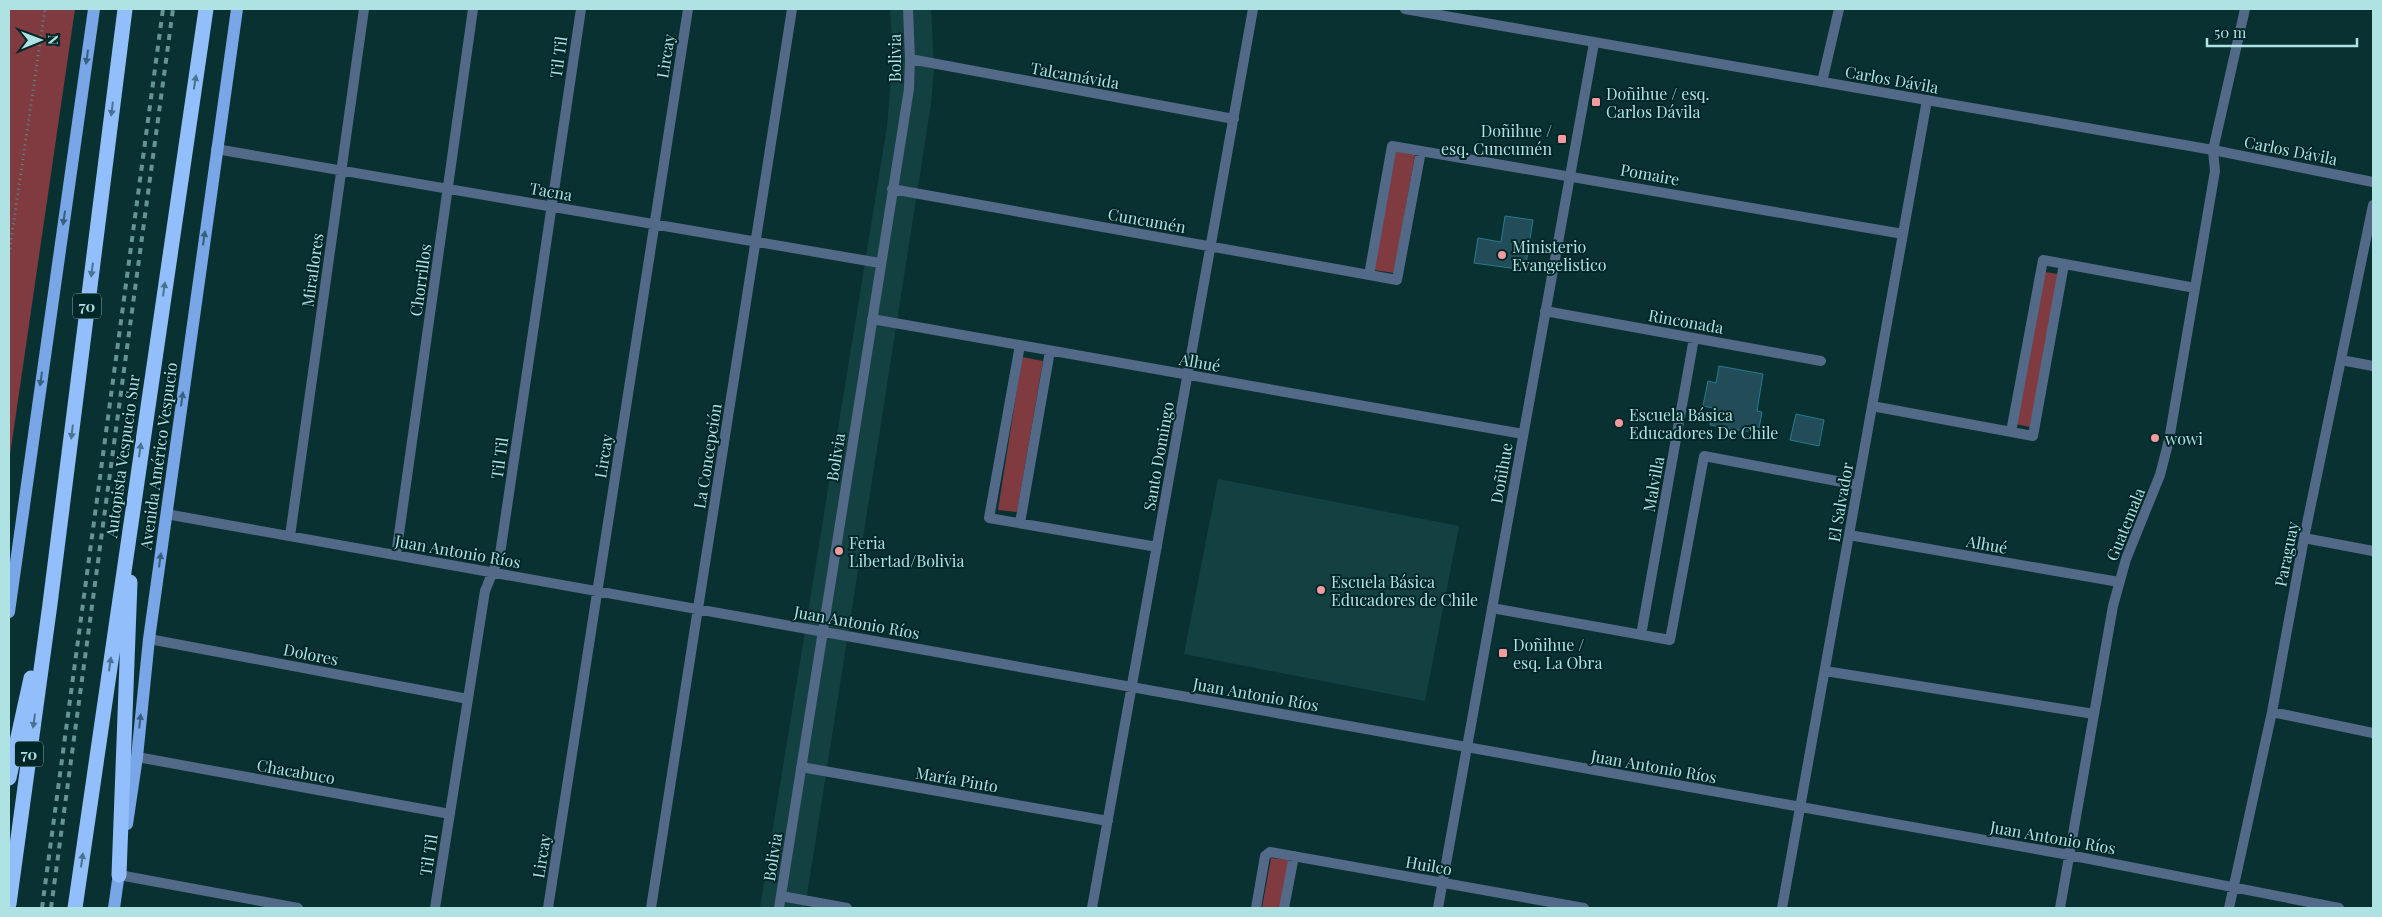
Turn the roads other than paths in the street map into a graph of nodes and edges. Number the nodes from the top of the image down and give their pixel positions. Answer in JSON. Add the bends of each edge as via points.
{"nodes":[{"id":1,"x":94,"y":9,"type":"edge"},
{"id":2,"x":125,"y":9,"type":"edge"},
{"id":3,"x":206,"y":9,"type":"edge"},
{"id":4,"x":237,"y":9,"type":"edge"},
{"id":5,"x":364,"y":9,"type":"edge"},
{"id":6,"x":473,"y":9,"type":"edge"},
{"id":7,"x":580,"y":9,"type":"edge"},
{"id":8,"x":688,"y":9,"type":"edge"},
{"id":9,"x":792,"y":9,"type":"edge"},
{"id":10,"x":908,"y":9,"type":"edge"},
{"id":11,"x":1254,"y":9,"type":"edge"},
{"id":12,"x":1405,"y":9,"type":"edge"},
{"id":13,"x":1839,"y":9,"type":"edge"},
{"id":14,"x":2245,"y":9,"type":"edge"},
{"id":15,"x":1435,"y":11,"type":"edge"},
{"id":16,"x":1594,"y":42,"type":"junction"},
{"id":17,"x":910,"y":60,"type":"junction"},
{"id":18,"x":1822,"y":82,"type":"junction"},
{"id":19,"x":1927,"y":100,"type":"junction"},
{"id":20,"x":1234,"y":119,"type":"junction"},
{"id":21,"x":216,"y":148,"type":"junction"},
{"id":22,"x":2213,"y":150,"type":"junction"},
{"id":23,"x":1421,"y":151,"type":"junction"},
{"id":24,"x":341,"y":170,"type":"junction"},
{"id":25,"x":1570,"y":175,"type":"junction"},
{"id":26,"x":2373,"y":182,"type":"edge"},
{"id":27,"x":448,"y":189,"type":"junction"},
{"id":28,"x":892,"y":189,"type":"junction"},
{"id":29,"x":2373,"y":205,"type":"edge"},
{"id":30,"x":551,"y":206,"type":"junction"},
{"id":31,"x":654,"y":224,"type":"junction"},
{"id":32,"x":1903,"y":234,"type":"junction"},
{"id":33,"x":756,"y":242,"type":"junction"},
{"id":34,"x":1211,"y":246,"type":"junction"},
{"id":35,"x":880,"y":264,"type":"junction"},
{"id":36,"x":2064,"y":264,"type":"junction"},
{"id":37,"x":1369,"y":275,"type":"junction"},
{"id":38,"x":2195,"y":288,"type":"junction"},
{"id":39,"x":1545,"y":311,"type":"junction"},
{"id":40,"x":872,"y":319,"type":"junction"},
{"id":41,"x":1694,"y":338,"type":"junction"},
{"id":42,"x":1020,"y":345,"type":"junction"},
{"id":43,"x":1050,"y":351,"type":"junction"},
{"id":44,"x":2341,"y":360,"type":"junction"},
{"id":45,"x":1821,"y":361,"type":"dead end"},
{"id":46,"x":2373,"y":366,"type":"edge"},
{"id":47,"x":1188,"y":375,"type":"junction"},
{"id":48,"x":1872,"y":406,"type":"junction"},
{"id":49,"x":2011,"y":432,"type":"junction"},
{"id":50,"x":1523,"y":434,"type":"junction"},
{"id":51,"x":1858,"y":485,"type":"junction"},
{"id":52,"x":133,"y":498,"type":"junction"},
{"id":53,"x":166,"y":514,"type":"junction"},
{"id":54,"x":1020,"y":523,"type":"junction"},
{"id":55,"x":1849,"y":535,"type":"junction"},
{"id":56,"x":290,"y":536,"type":"junction"},
{"id":57,"x":2304,"y":538,"type":"junction"},
{"id":58,"x":1157,"y":547,"type":"junction"},
{"id":59,"x":2373,"y":551,"type":"edge"},
{"id":60,"x":396,"y":555,"type":"junction"},
{"id":61,"x":492,"y":572,"type":"junction"},
{"id":62,"x":2119,"y":582,"type":"junction"},
{"id":63,"x":597,"y":591,"type":"junction"},
{"id":64,"x":50,"y":604,"type":"junction"},
{"id":65,"x":1492,"y":608,"type":"junction"},
{"id":66,"x":698,"y":609,"type":"junction"},
{"id":67,"x":9,"y":612,"type":"edge"},
{"id":68,"x":822,"y":632,"type":"junction"},
{"id":69,"x":1641,"y":635,"type":"junction"},
{"id":70,"x":149,"y":640,"type":"junction"},
{"id":71,"x":1825,"y":671,"type":"junction"},
{"id":72,"x":1132,"y":687,"type":"junction"},
{"id":73,"x":468,"y":699,"type":"junction"},
{"id":74,"x":2272,"y":712,"type":"junction"},
{"id":75,"x":2094,"y":714,"type":"junction"},
{"id":76,"x":2373,"y":734,"type":"edge"},
{"id":77,"x":1467,"y":747,"type":"junction"},
{"id":78,"x":137,"y":757,"type":"junction"},
{"id":79,"x":801,"y":767,"type":"junction"},
{"id":80,"x":9,"y":778,"type":"edge"},
{"id":81,"x":1800,"y":807,"type":"junction"},
{"id":82,"x":450,"y":814,"type":"junction"},
{"id":83,"x":1108,"y":821,"type":"junction"},
{"id":84,"x":2069,"y":855,"type":"junction"},
{"id":85,"x":1294,"y":856,"type":"junction"},
{"id":86,"x":119,"y":875,"type":"junction"},
{"id":87,"x":1442,"y":882,"type":"junction"},
{"id":88,"x":2234,"y":886,"type":"junction"},
{"id":89,"x":781,"y":896,"type":"junction"},
{"id":90,"x":9,"y":904,"type":"edge"},
{"id":91,"x":75,"y":908,"type":"edge"},
{"id":92,"x":114,"y":908,"type":"edge"},
{"id":93,"x":298,"y":908,"type":"edge"},
{"id":94,"x":435,"y":908,"type":"edge"},
{"id":95,"x":548,"y":908,"type":"edge"},
{"id":96,"x":651,"y":908,"type":"edge"},
{"id":97,"x":779,"y":908,"type":"edge"},
{"id":98,"x":847,"y":908,"type":"edge"},
{"id":99,"x":1092,"y":908,"type":"edge"},
{"id":100,"x":1256,"y":908,"type":"edge"},
{"id":101,"x":1284,"y":908,"type":"edge"},
{"id":102,"x":1438,"y":908,"type":"edge"},
{"id":103,"x":1584,"y":908,"type":"edge"},
{"id":104,"x":1782,"y":908,"type":"edge"},
{"id":105,"x":2060,"y":908,"type":"edge"},
{"id":106,"x":2229,"y":908,"type":"edge"},
{"id":107,"x":2339,"y":908,"type":"edge"}],
"edges":[{"from":1,"to":67,"type":"main road","one_way":true},
{"from":2,"to":64,"type":"highway","number":"70","one_way":true},
{"from":52,"to":3,"type":"highway","name":"Autopista Vespucio Sur","one_way":true},
{"from":4,"to":21,"type":"main road","name":"Avenida Américo Vespucio"},
{"from":5,"to":24,"type":"street","name":"Miraflores"},
{"from":6,"to":27,"type":"street","name":"Chorrillos"},
{"from":7,"to":30,"type":"street","name":"Til Til"},
{"from":8,"to":31,"type":"street","name":"Lircay"},
{"from":9,"to":33,"type":"street","name":"La Concepción"},
{"from":10,"to":17,"type":"street","name":"Bolivia"},
{"from":11,"to":20,"type":"street","name":"Santo Domingo"},
{"from":12,"to":15,"type":"street","name":"Carlos Dávila"},
{"from":13,"to":18,"type":"street"},
{"from":14,"to":22,"type":"street","name":"Guatemala"},
{"from":15,"to":16,"type":"street","name":"Carlos Dávila"},
{"from":16,"to":18,"type":"street","name":"Carlos Dávila"},
{"from":16,"to":25,"type":"street","name":"Doñihue"},
{"from":17,"to":20,"type":"street","name":"Talcamávida"},
{"from":17,"to":28,"type":"street","name":"Bolivia","via":[[909,88]]},
{"from":18,"to":19,"type":"street","name":"Carlos Dávila"},
{"from":19,"to":22,"type":"street","name":"Carlos Dávila"},
{"from":19,"to":32,"type":"street","name":"El Salvador"},
{"from":20,"to":34,"type":"street","name":"Santo Domingo"},
{"from":21,"to":24,"type":"street","name":"Tacna"},
{"from":53,"to":21,"type":"main road","name":"Avenida Américo Vespucio","one_way":true},
{"from":22,"to":26,"type":"street","name":"Carlos Dávila"},
{"from":22,"to":38,"type":"street","name":"Guatemala","via":[[2215,171]]},
{"from":23,"to":25,"type":"street","name":"Pomaire"},
{"from":23,"to":37,"type":"street","name":"Cuncumén","via":[[1397,280]]},
{"from":23,"to":37,"type":"street","name":"Pomaire","via":[[1392,146]]},
{"from":24,"to":27,"type":"street","name":"Tacna"},
{"from":24,"to":56,"type":"street","name":"Miraflores"},
{"from":25,"to":32,"type":"street","name":"Pomaire"},
{"from":25,"to":39,"type":"street","name":"Doñihue"},
{"from":27,"to":30,"type":"street","name":"Tacna"},
{"from":27,"to":60,"type":"street","name":"Chorrillos"},
{"from":28,"to":34,"type":"street","name":"Cuncumén"},
{"from":28,"to":35,"type":"street","name":"Bolivia"},
{"from":29,"to":44,"type":"street","name":"Paraguay"},
{"from":30,"to":31,"type":"street","name":"Tacna"},
{"from":30,"to":61,"type":"street","name":"Til Til","via":[[500,554]]},
{"from":31,"to":33,"type":"street","name":"Tacna"},
{"from":31,"to":63,"type":"street","name":"Lircay"},
{"from":32,"to":48,"type":"street","name":"El Salvador"},
{"from":33,"to":35,"type":"street","name":"Tacna"},
{"from":33,"to":66,"type":"street","name":"La Concepción"},
{"from":34,"to":37,"type":"street","name":"Cuncumén"},
{"from":34,"to":47,"type":"street","name":"Santo Domingo"},
{"from":35,"to":40,"type":"street","name":"Bolivia"},
{"from":36,"to":38,"type":"street"},
{"from":36,"to":49,"type":"street","via":[[2043,260]]},
{"from":36,"to":49,"type":"street","via":[[2033,436]]},
{"from":38,"to":62,"type":"street","name":"Guatemala","via":[[2160,475]]},
{"from":39,"to":41,"type":"street","name":"Rinconada"},
{"from":39,"to":50,"type":"street","name":"Doñihue"},
{"from":40,"to":42,"type":"street","name":"Alhué"},
{"from":40,"to":68,"type":"street","name":"Bolivia"},
{"from":41,"to":45,"type":"street","name":"Rinconada"},
{"from":41,"to":69,"type":"street","name":"Malvilla"},
{"from":42,"to":43,"type":"street","name":"Alhué"},
{"from":42,"to":54,"type":"street","via":[[989,518]]},
{"from":43,"to":47,"type":"street","name":"Alhué"},
{"from":43,"to":54,"type":"street"},
{"from":44,"to":46,"type":"street"},
{"from":44,"to":57,"type":"street","name":"Paraguay"},
{"from":47,"to":50,"type":"street","name":"Alhué"},
{"from":47,"to":58,"type":"street","name":"Santo Domingo"},
{"from":48,"to":49,"type":"street"},
{"from":48,"to":51,"type":"street","name":"El Salvador"},
{"from":50,"to":65,"type":"street","name":"Doñihue"},
{"from":51,"to":55,"type":"street","name":"El Salvador"},
{"from":51,"to":69,"type":"street","via":[[1704,456],[1670,640]]},
{"from":52,"to":86,"type":"highway"},
{"from":91,"to":52,"type":"highway","name":"Autopista Vespucio Sur","one_way":true},
{"from":53,"to":56,"type":"street","name":"Juan Antonio Ríos"},
{"from":70,"to":53,"type":"main road","name":"Avenida Américo Vespucio","one_way":true},
{"from":54,"to":58,"type":"street"},
{"from":55,"to":62,"type":"street","name":"Alhué"},
{"from":55,"to":71,"type":"street","name":"El Salvador"},
{"from":56,"to":60,"type":"street","name":"Juan Antonio Ríos"},
{"from":57,"to":59,"type":"street"},
{"from":57,"to":74,"type":"street","name":"Paraguay"},
{"from":58,"to":72,"type":"street","name":"Santo Domingo"},
{"from":60,"to":61,"type":"street","name":"Juan Antonio Ríos"},
{"from":61,"to":63,"type":"street","name":"Juan Antonio Ríos"},
{"from":61,"to":73,"type":"street","name":"Til Til","via":[[485,591]]},
{"from":62,"to":75,"type":"street","name":"Guatemala"},
{"from":63,"to":66,"type":"street","name":"Juan Antonio Ríos"},
{"from":63,"to":95,"type":"street","name":"Lircay"},
{"from":64,"to":80,"type":"highway"},
{"from":64,"to":90,"type":"highway","number":"70","one_way":true},
{"from":65,"to":69,"type":"street"},
{"from":65,"to":77,"type":"street","name":"Doñihue"},
{"from":66,"to":68,"type":"street","name":"Juan Antonio Ríos"},
{"from":66,"to":96,"type":"street","name":"La Concepción"},
{"from":68,"to":72,"type":"street","name":"Juan Antonio Ríos"},
{"from":68,"to":79,"type":"street","name":"Bolivia"},
{"from":70,"to":73,"type":"street","name":"Dolores"},
{"from":78,"to":70,"type":"main road","name":"Avenida Américo Vespucio","one_way":true},
{"from":71,"to":75,"type":"street"},
{"from":71,"to":81,"type":"street","name":"El Salvador"},
{"from":72,"to":77,"type":"street","name":"Juan Antonio Ríos"},
{"from":72,"to":83,"type":"street","name":"Santo Domingo"},
{"from":73,"to":82,"type":"street","name":"Til Til"},
{"from":74,"to":76,"type":"street"},
{"from":74,"to":88,"type":"street","name":"Paraguay"},
{"from":75,"to":84,"type":"street","name":"Guatemala"},
{"from":77,"to":81,"type":"street","name":"Juan Antonio Ríos"},
{"from":77,"to":87,"type":"street","name":"Doñihue"},
{"from":78,"to":82,"type":"street","name":"Chacabuco"},
{"from":78,"to":86,"type":"main road","name":"Avenida Américo Vespucio"},
{"from":79,"to":83,"type":"street","name":"María Pinto"},
{"from":79,"to":89,"type":"street","name":"Bolivia"},
{"from":81,"to":84,"type":"street","name":"Juan Antonio Ríos"},
{"from":81,"to":104,"type":"street","name":"El Salvador"},
{"from":82,"to":94,"type":"street","name":"Til Til"},
{"from":83,"to":99,"type":"street","name":"Santo Domingo"},
{"from":84,"to":88,"type":"street","name":"Juan Antonio Ríos"},
{"from":84,"to":105,"type":"street","name":"Guatemala"},
{"from":85,"to":87,"type":"street","name":"Huilco"},
{"from":85,"to":100,"type":"street","name":"Huilco","via":[[1268,852],[1265,856]]},
{"from":85,"to":101,"type":"street"},
{"from":86,"to":92,"type":"main road","name":"Avenida Américo Vespucio"},
{"from":86,"to":93,"type":"street"},
{"from":87,"to":102,"type":"street","name":"Doñihue"},
{"from":87,"to":103,"type":"street","name":"Huilco"},
{"from":88,"to":106,"type":"street","name":"Paraguay"},
{"from":88,"to":107,"type":"street","name":"Juan Antonio Ríos"},
{"from":89,"to":97,"type":"street","name":"Bolivia"},
{"from":89,"to":98,"type":"street"}]}
